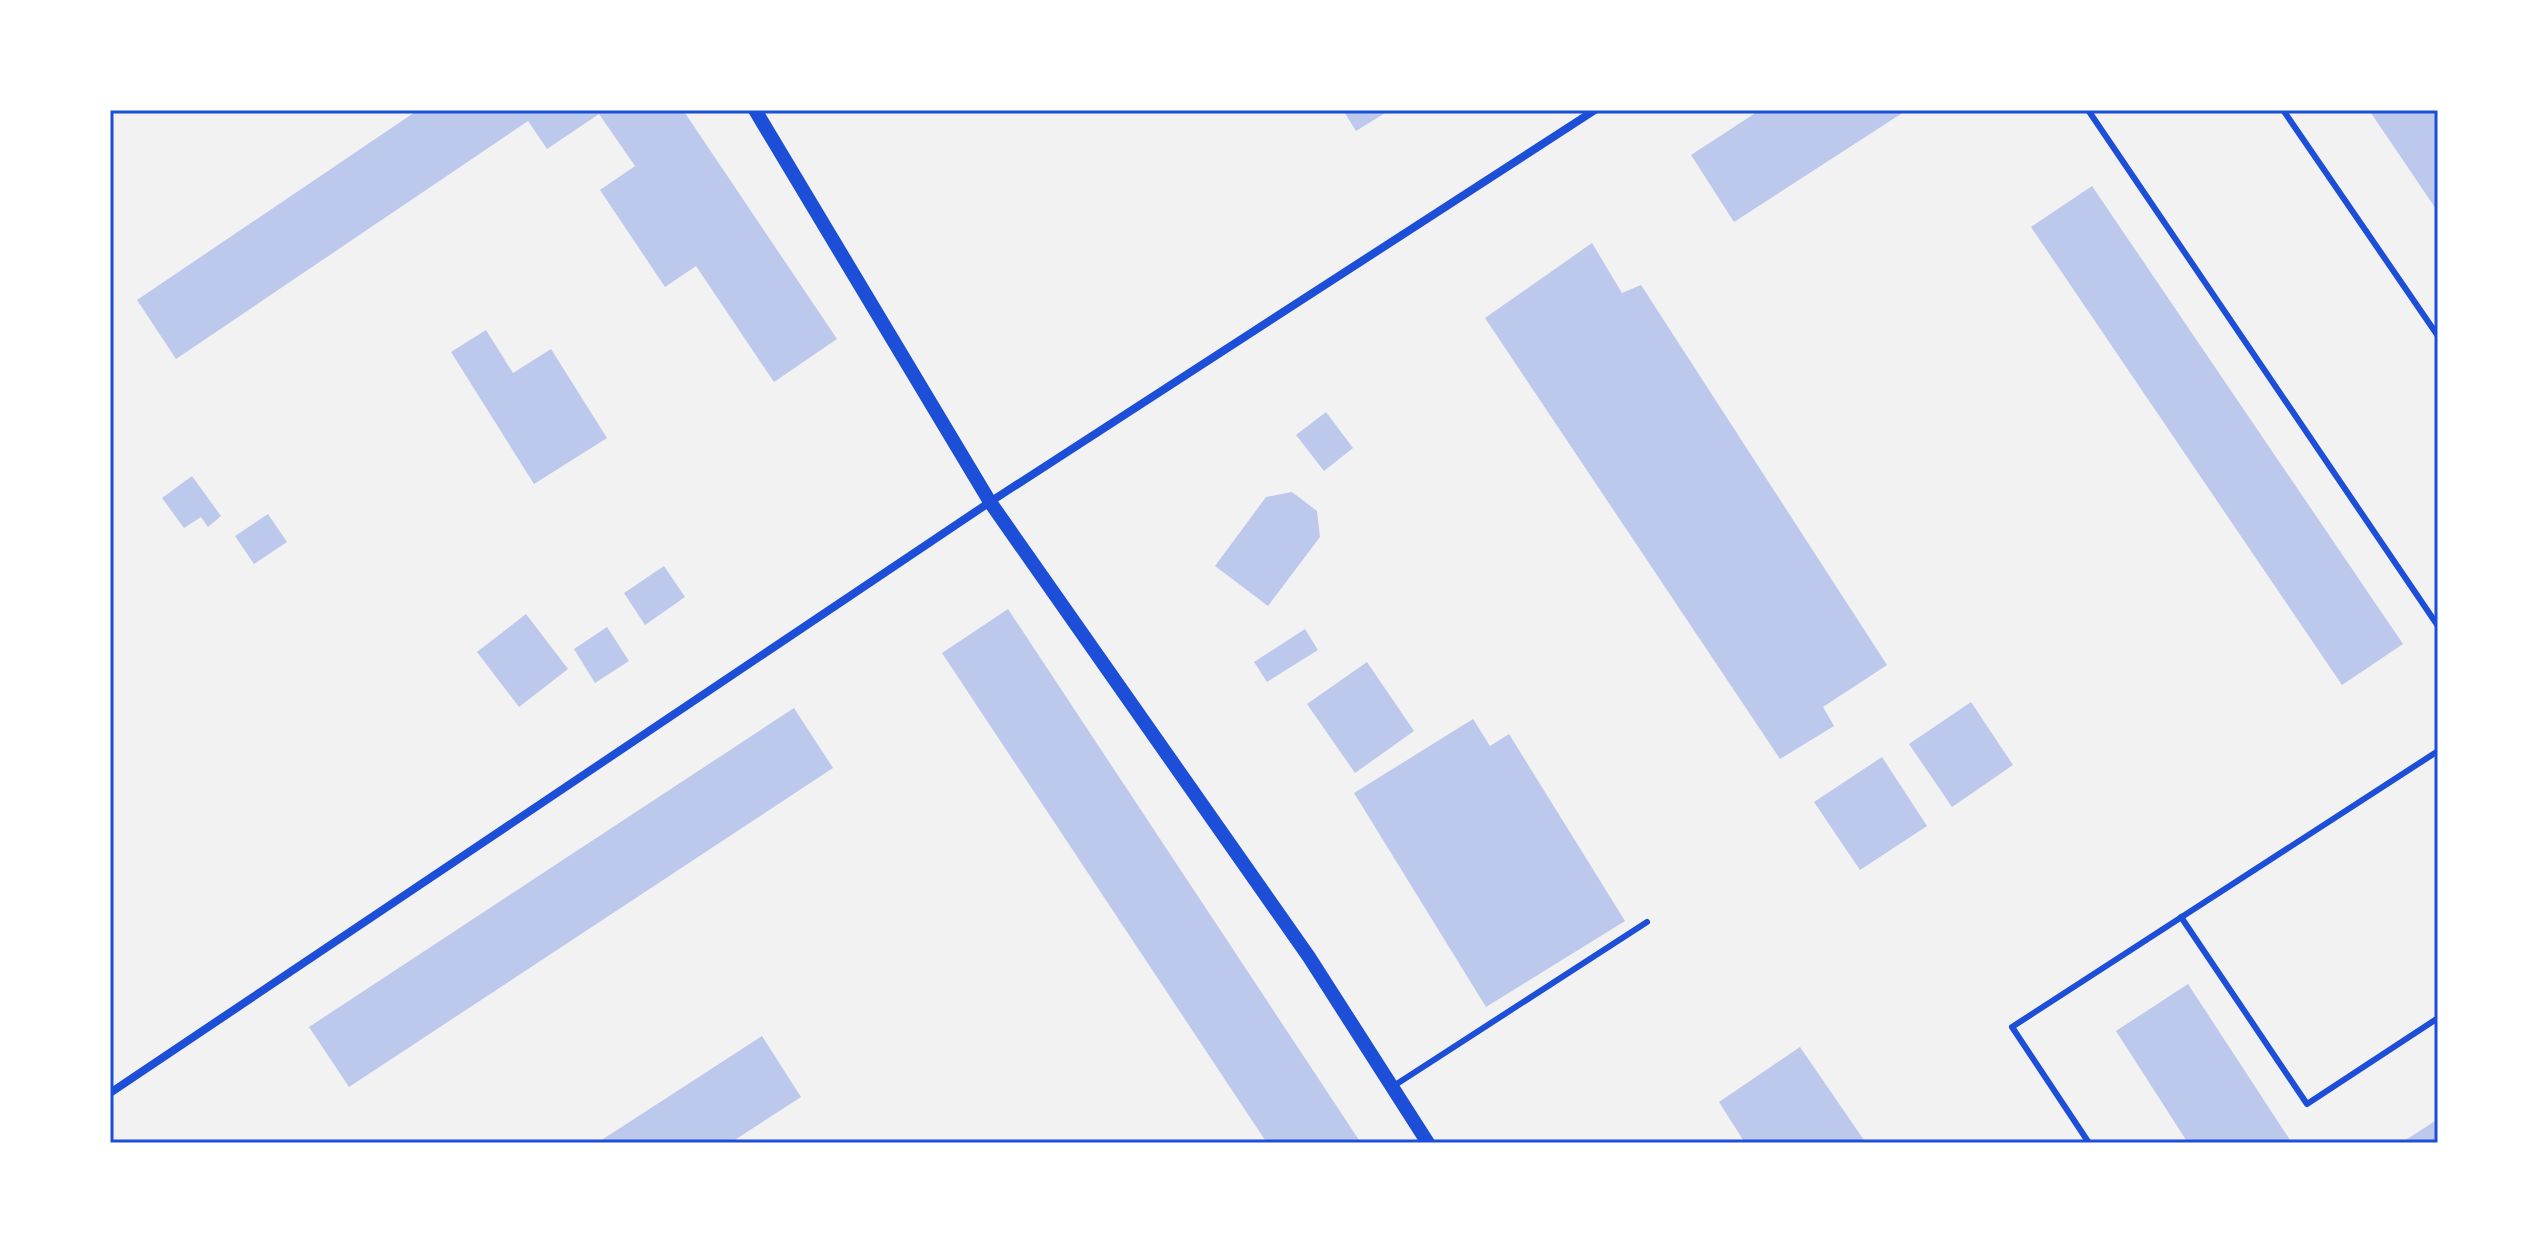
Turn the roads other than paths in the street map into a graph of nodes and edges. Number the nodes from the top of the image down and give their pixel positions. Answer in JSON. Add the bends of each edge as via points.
{"nodes":[{"id":1,"x":755,"y":110,"type":"edge"},
{"id":2,"x":1595,"y":110,"type":"edge"},
{"id":3,"x":2088,"y":110,"type":"edge"},
{"id":4,"x":2283,"y":110,"type":"edge"},
{"id":5,"x":2438,"y":336,"type":"edge"},
{"id":6,"x":990,"y":502,"type":"junction"},
{"id":7,"x":2438,"y":626,"type":"edge"},
{"id":8,"x":2437,"y":754,"type":"edge"},
{"id":9,"x":2181,"y":917,"type":"junction"},
{"id":10,"x":1647,"y":922,"type":"dead end"},
{"id":11,"x":2438,"y":1018,"type":"edge"},
{"id":12,"x":1392,"y":1087,"type":"junction"},
{"id":13,"x":110,"y":1093,"type":"edge"},
{"id":14,"x":1428,"y":1143,"type":"edge"},
{"id":15,"x":2089,"y":1143,"type":"edge"}],
"edges":[{"from":1,"to":6,"type":"street"},
{"from":2,"to":6,"type":"street"},
{"from":3,"to":7,"type":"lane"},
{"from":4,"to":5,"type":"lane"},
{"from":6,"to":12,"type":"street","via":[[1309,957]]},
{"from":6,"to":13,"type":"street"},
{"from":8,"to":9,"type":"lane"},
{"from":9,"to":11,"type":"lane","via":[[2307,1104]]},
{"from":9,"to":15,"type":"lane","via":[[2012,1027]]},
{"from":10,"to":12,"type":"lane"},
{"from":12,"to":14,"type":"street"}]}
